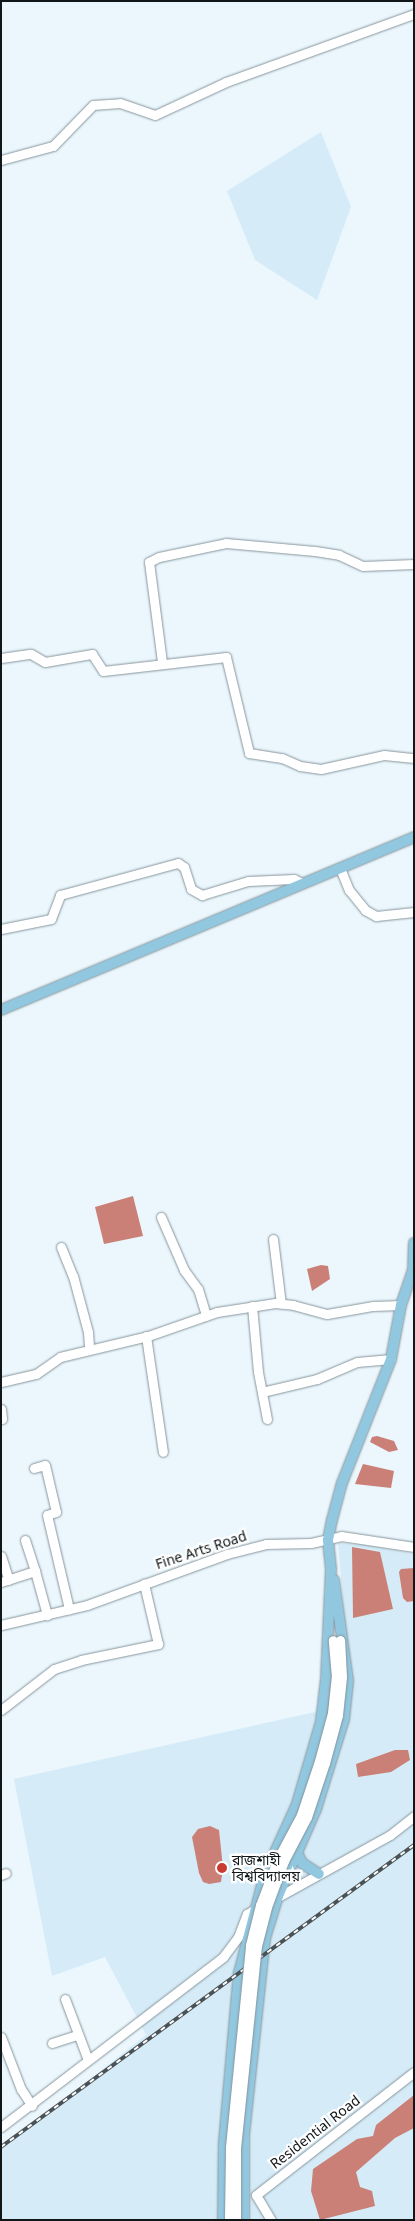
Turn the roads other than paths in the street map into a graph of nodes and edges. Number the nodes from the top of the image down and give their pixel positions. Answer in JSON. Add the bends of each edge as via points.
{"nodes":[{"id":1,"x":414,"y":14,"type":"edge"},
{"id":2,"x":1,"y":160,"type":"edge"},
{"id":3,"x":414,"y":564,"type":"edge"},
{"id":4,"x":1,"y":658,"type":"edge"},
{"id":5,"x":162,"y":662,"type":"junction"},
{"id":6,"x":414,"y":758,"type":"edge"},
{"id":7,"x":414,"y":837,"type":"edge"},
{"id":8,"x":414,"y":844,"type":"edge"},
{"id":9,"x":340,"y":871,"type":"junction"},
{"id":10,"x":302,"y":883,"type":"junction"},
{"id":11,"x":414,"y":912,"type":"edge"},
{"id":12,"x":1,"y":928,"type":"edge"},
{"id":13,"x":1,"y":1010,"type":"edge"},
{"id":14,"x":1,"y":1016,"type":"edge"},
{"id":15,"x":161,"y":1217,"type":"dead end"},
{"id":16,"x":273,"y":1239,"type":"dead end"},
{"id":17,"x":414,"y":1243,"type":"edge"},
{"id":18,"x":61,"y":1247,"type":"dead end"},
{"id":19,"x":414,"y":1271,"type":"edge"},
{"id":20,"x":281,"y":1304,"type":"junction"},
{"id":21,"x":401,"y":1305,"type":"junction"},
{"id":22,"x":252,"y":1306,"type":"junction"},
{"id":23,"x":206,"y":1316,"type":"junction"},
{"id":24,"x":146,"y":1336,"type":"junction"},
{"id":25,"x":89,"y":1348,"type":"junction"},
{"id":26,"x":391,"y":1359,"type":"junction"},
{"id":27,"x":1,"y":1382,"type":"edge"},
{"id":28,"x":262,"y":1392,"type":"junction"},
{"id":29,"x":267,"y":1419,"type":"dead end"},
{"id":30,"x":163,"y":1452,"type":"dead end"},
{"id":31,"x":34,"y":1468,"type":"dead end"},
{"id":32,"x":25,"y":1540,"type":"dead end"},
{"id":33,"x":328,"y":1540,"type":"junction"},
{"id":34,"x":414,"y":1547,"type":"edge"},
{"id":35,"x":1,"y":1556,"type":"edge"},
{"id":36,"x":35,"y":1571,"type":"junction"},
{"id":37,"x":5,"y":1581,"type":"edge"},
{"id":38,"x":144,"y":1584,"type":"junction"},
{"id":39,"x":69,"y":1609,"type":"junction"},
{"id":40,"x":47,"y":1615,"type":"junction"},
{"id":41,"x":335,"y":1619,"type":"junction"},
{"id":42,"x":1,"y":1625,"type":"edge"},
{"id":43,"x":337,"y":1640,"type":"junction"},
{"id":44,"x":1,"y":1710,"type":"edge"},
{"id":45,"x":414,"y":1816,"type":"edge"},
{"id":46,"x":296,"y":1851,"type":"junction"},
{"id":47,"x":319,"y":1874,"type":"junction"},
{"id":48,"x":278,"y":1896,"type":"junction"},
{"id":49,"x":254,"y":1909,"type":"junction"},
{"id":50,"x":66,"y":2000,"type":"dead end"},
{"id":51,"x":78,"y":2035,"type":"junction"},
{"id":52,"x":1,"y":2038,"type":"edge"},
{"id":53,"x":52,"y":2043,"type":"dead end"},
{"id":54,"x":88,"y":2060,"type":"junction"},
{"id":55,"x":414,"y":2072,"type":"edge"},
{"id":56,"x":32,"y":2106,"type":"junction"},
{"id":57,"x":1,"y":2127,"type":"edge"},
{"id":58,"x":223,"y":2220,"type":"edge"},
{"id":59,"x":229,"y":2220,"type":"edge"},
{"id":60,"x":236,"y":2220,"type":"edge"},
{"id":61,"x":244,"y":2220,"type":"edge"},
{"id":62,"x":271,"y":2220,"type":"edge"}],
"edges":[{"from":1,"to":2,"type":"street","via":[[226,82],[155,115],[120,103],[93,105],[53,146]]},
{"from":3,"to":5,"type":"street","via":[[363,566],[339,555],[315,551],[226,544],[159,557],[149,562]]},
{"from":4,"to":5,"type":"street","via":[[31,654],[45,662],[92,654],[103,671]]},
{"from":5,"to":6,"type":"street","via":[[226,657],[249,753],[321,769],[384,755]]},
{"from":7,"to":9,"type":"main road"},
{"from":8,"to":9,"type":"main road"},
{"from":9,"to":10,"type":"main road"},
{"from":9,"to":11,"type":"street","via":[[362,905],[376,916]]},
{"from":9,"to":14,"type":"main road"},
{"from":10,"to":12,"type":"street","via":[[294,879],[248,881],[202,895],[191,888],[184,867],[178,863],[60,895],[51,919]]},
{"from":10,"to":13,"type":"main road"},
{"from":15,"to":23,"type":"street","via":[[184,1270],[198,1289]]},
{"from":16,"to":20,"type":"street"},
{"from":17,"to":19,"type":"main road"},
{"from":18,"to":25,"type":"street","via":[[73,1276]]},
{"from":19,"to":21,"type":"main road"},
{"from":20,"to":21,"type":"street","via":[[327,1314]]},
{"from":20,"to":22,"type":"street"},
{"from":21,"to":26,"type":"main road"},
{"from":22,"to":23,"type":"street"},
{"from":22,"to":28,"type":"street"},
{"from":23,"to":24,"type":"street"},
{"from":24,"to":25,"type":"street"},
{"from":24,"to":30,"type":"street"},
{"from":25,"to":27,"type":"street","via":[[60,1357],[36,1374]]},
{"from":26,"to":28,"type":"street","via":[[356,1362],[317,1379]]},
{"from":26,"to":33,"type":"main road","via":[[342,1483]]},
{"from":28,"to":29,"type":"street"},
{"from":31,"to":39,"type":"street","via":[[45,1465],[56,1512],[48,1515]]},
{"from":32,"to":36,"type":"street"},
{"from":33,"to":34,"type":"street","name":"Fine Arts Road","via":[[341,1536]]},
{"from":33,"to":38,"type":"street","name":"Fine Arts Road","via":[[247,1548]]},
{"from":33,"to":41,"type":"main road"},
{"from":35,"to":37,"type":"street"},
{"from":36,"to":37,"type":"street"},
{"from":36,"to":40,"type":"street"},
{"from":38,"to":39,"type":"street","name":"Fine Arts Road"},
{"from":38,"to":44,"type":"street","via":[[158,1644],[54,1669]]},
{"from":39,"to":40,"type":"street","name":"Fine Arts Road"},
{"from":40,"to":42,"type":"street","name":"Fine Arts Road"},
{"from":41,"to":43,"type":"street"},
{"from":41,"to":46,"type":"main road","via":[[348,1681],[344,1719],[316,1808]]},
{"from":41,"to":49,"type":"main road","via":[[321,1722],[297,1804],[265,1874]]},
{"from":43,"to":59,"type":"street","bridge":true,"via":[[332,1713],[319,1761],[301,1815],[278,1858],[260,1906],[250,1945],[230,2148]]},
{"from":43,"to":60,"type":"street","bridge":true,"via":[[342,1677],[338,1714],[307,1818],[284,1861],[266,1907],[257,1946],[236,2148]]},
{"from":45,"to":47,"type":"street","via":[[390,1834]]},
{"from":46,"to":47,"type":"main road","via":[[302,1863]]},
{"from":46,"to":48,"type":"main road"},
{"from":47,"to":48,"type":"street"},
{"from":48,"to":49,"type":"street"},
{"from":48,"to":61,"type":"main road","via":[[262,1956],[244,2134]]},
{"from":49,"to":54,"type":"street","via":[[247,1914],[238,1937],[223,1957]]},
{"from":49,"to":58,"type":"main road","via":[[233,2016],[224,2143]]},
{"from":50,"to":51,"type":"street"},
{"from":51,"to":53,"type":"street"},
{"from":51,"to":54,"type":"street"},
{"from":52,"to":56,"type":"street","via":[[21,2089]]},
{"from":54,"to":56,"type":"street"},
{"from":55,"to":62,"type":"street","name":"Residential Road","via":[[256,2195]]},
{"from":56,"to":57,"type":"street"}]}
